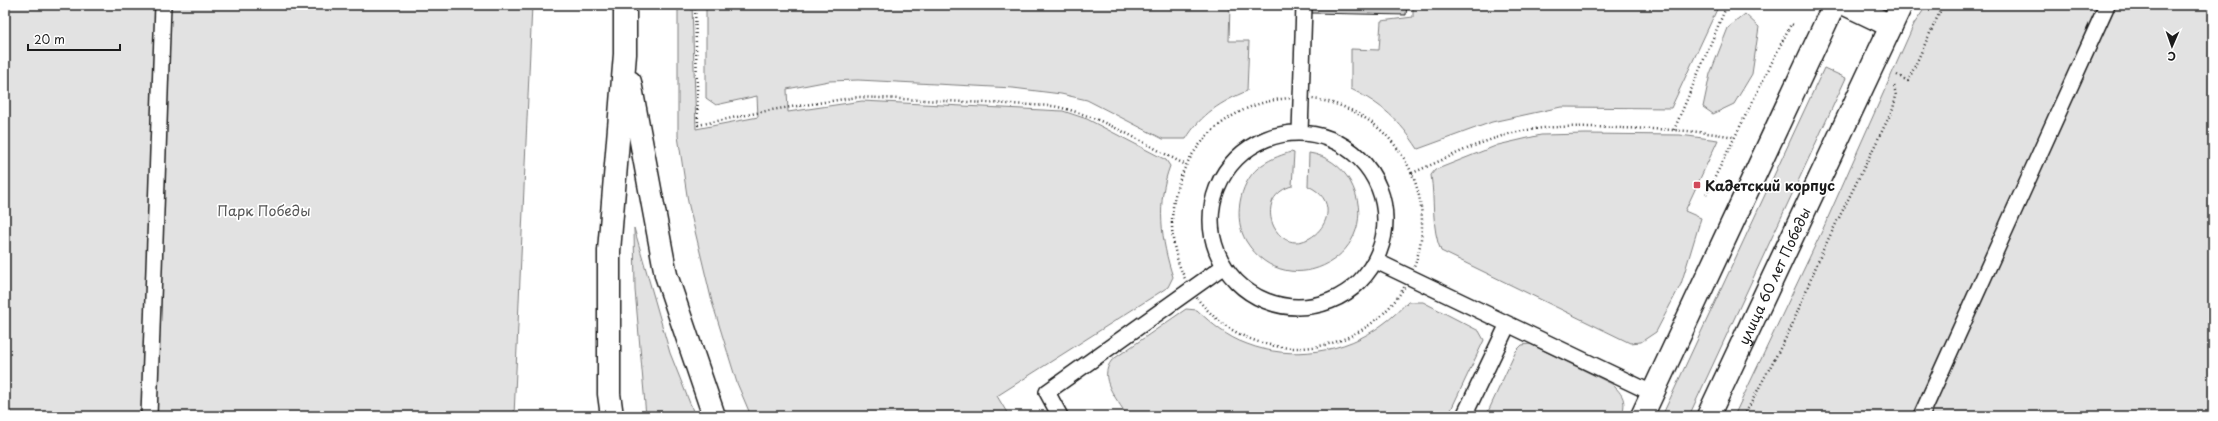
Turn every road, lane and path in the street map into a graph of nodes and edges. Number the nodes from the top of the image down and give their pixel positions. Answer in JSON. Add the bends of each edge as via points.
{"nodes":[{"id":1,"x":163,"y":5,"type":"edge"},
{"id":2,"x":625,"y":5,"type":"edge"},
{"id":3,"x":695,"y":5,"type":"edge"},
{"id":4,"x":1304,"y":5,"type":"edge"},
{"id":5,"x":1727,"y":5,"type":"edge"},
{"id":6,"x":1834,"y":5,"type":"edge"},
{"id":7,"x":1847,"y":5,"type":"edge"},
{"id":8,"x":1901,"y":5,"type":"edge"},
{"id":9,"x":1943,"y":5,"type":"edge"},
{"id":10,"x":2107,"y":5,"type":"edge"},
{"id":11,"x":1891,"y":26,"type":"junction"},
{"id":12,"x":1818,"y":38,"type":"junction"},
{"id":13,"x":625,"y":54,"type":"junction"},
{"id":14,"x":1882,"y":68,"type":"junction"},
{"id":15,"x":1301,"y":98,"type":"junction"},
{"id":16,"x":1674,"y":130,"type":"junction"},
{"id":17,"x":1300,"y":133,"type":"junction"},
{"id":18,"x":1734,"y":137,"type":"junction"},
{"id":19,"x":1186,"y":165,"type":"junction"},
{"id":20,"x":1412,"y":173,"type":"junction"},
{"id":21,"x":1706,"y":195,"type":"dead end"},
{"id":22,"x":1376,"y":261,"type":"junction"},
{"id":23,"x":1224,"y":266,"type":"junction"},
{"id":24,"x":1410,"y":277,"type":"junction"},
{"id":25,"x":1191,"y":290,"type":"junction"},
{"id":26,"x":1508,"y":324,"type":"junction"},
{"id":27,"x":1652,"y":393,"type":"junction"},
{"id":28,"x":149,"y":416,"type":"edge"},
{"id":29,"x":612,"y":416,"type":"edge"},
{"id":30,"x":714,"y":416,"type":"edge"},
{"id":31,"x":1060,"y":416,"type":"edge"},
{"id":32,"x":1464,"y":416,"type":"edge"},
{"id":33,"x":1642,"y":416,"type":"edge"},
{"id":34,"x":1708,"y":416,"type":"edge"},
{"id":35,"x":1744,"y":416,"type":"edge"},
{"id":36,"x":1921,"y":416,"type":"edge"}],
"edges":[{"from":1,"to":28,"type":"lane"},
{"from":2,"to":13,"type":"main road"},
{"from":3,"to":19,"type":"path","via":[[698,125],[771,110],[858,97],[1053,106],[1092,117]]},
{"from":4,"to":15,"type":"lane"},
{"from":5,"to":16,"type":"path"},
{"from":6,"to":12,"type":"main road"},
{"from":7,"to":11,"type":"main road"},
{"from":8,"to":11,"type":"main road","name":"улица 60 лет Победы"},
{"from":9,"to":14,"type":"path","via":[[1908,81]]},
{"from":10,"to":36,"type":"lane"},
{"from":11,"to":14,"type":"main road","name":"улица 60 лет Победы"},
{"from":12,"to":18,"type":"path","via":[[1791,24]]},
{"from":12,"to":27,"type":"main road"},
{"from":13,"to":29,"type":"main road","via":[[608,251],[609,394]]},
{"from":13,"to":30,"type":"main road","via":[[666,275]]},
{"from":14,"to":34,"type":"main road","name":"улица 60 лет Победы"},
{"from":14,"to":35,"type":"path","via":[[1896,96],[1893,109],[1822,252],[1790,330]]},
{"from":15,"to":17,"type":"lane"},
{"from":15,"to":19,"type":"path","via":[[1255,105],[1234,115],[1198,146]]},
{"from":15,"to":20,"type":"path","via":[[1325,101],[1347,108],[1367,119],[1385,134],[1400,152]]},
{"from":16,"to":18,"type":"path"},
{"from":16,"to":20,"type":"path","via":[[1565,127],[1528,130],[1492,140]]},
{"from":17,"to":22,"type":"lane","via":[[1325,137],[1348,148],[1367,165],[1380,187],[1385,212],[1384,237]]},
{"from":17,"to":23,"type":"lane","via":[[1274,136],[1249,147],[1230,166],[1216,189],[1211,215],[1213,242]]},
{"from":18,"to":21,"type":"path"},
{"from":19,"to":25,"type":"path","via":[[1176,190],[1172,222],[1179,267]]},
{"from":20,"to":24,"type":"path","via":[[1419,193],[1422,236],[1418,257]]},
{"from":22,"to":23,"type":"lane","via":[[1360,282],[1339,297],[1314,306],[1288,307],[1263,300],[1241,286]]},
{"from":22,"to":24,"type":"lane"},
{"from":23,"to":25,"type":"lane"},
{"from":24,"to":25,"type":"path","via":[[1381,316],[1362,330],[1340,341],[1316,347],[1268,345],[1245,337],[1224,325],[1206,309]]},
{"from":24,"to":26,"type":"lane"},
{"from":25,"to":31,"type":"lane","via":[[1048,392]]},
{"from":26,"to":27,"type":"lane"},
{"from":26,"to":32,"type":"lane"},
{"from":27,"to":33,"type":"main road"}]}
